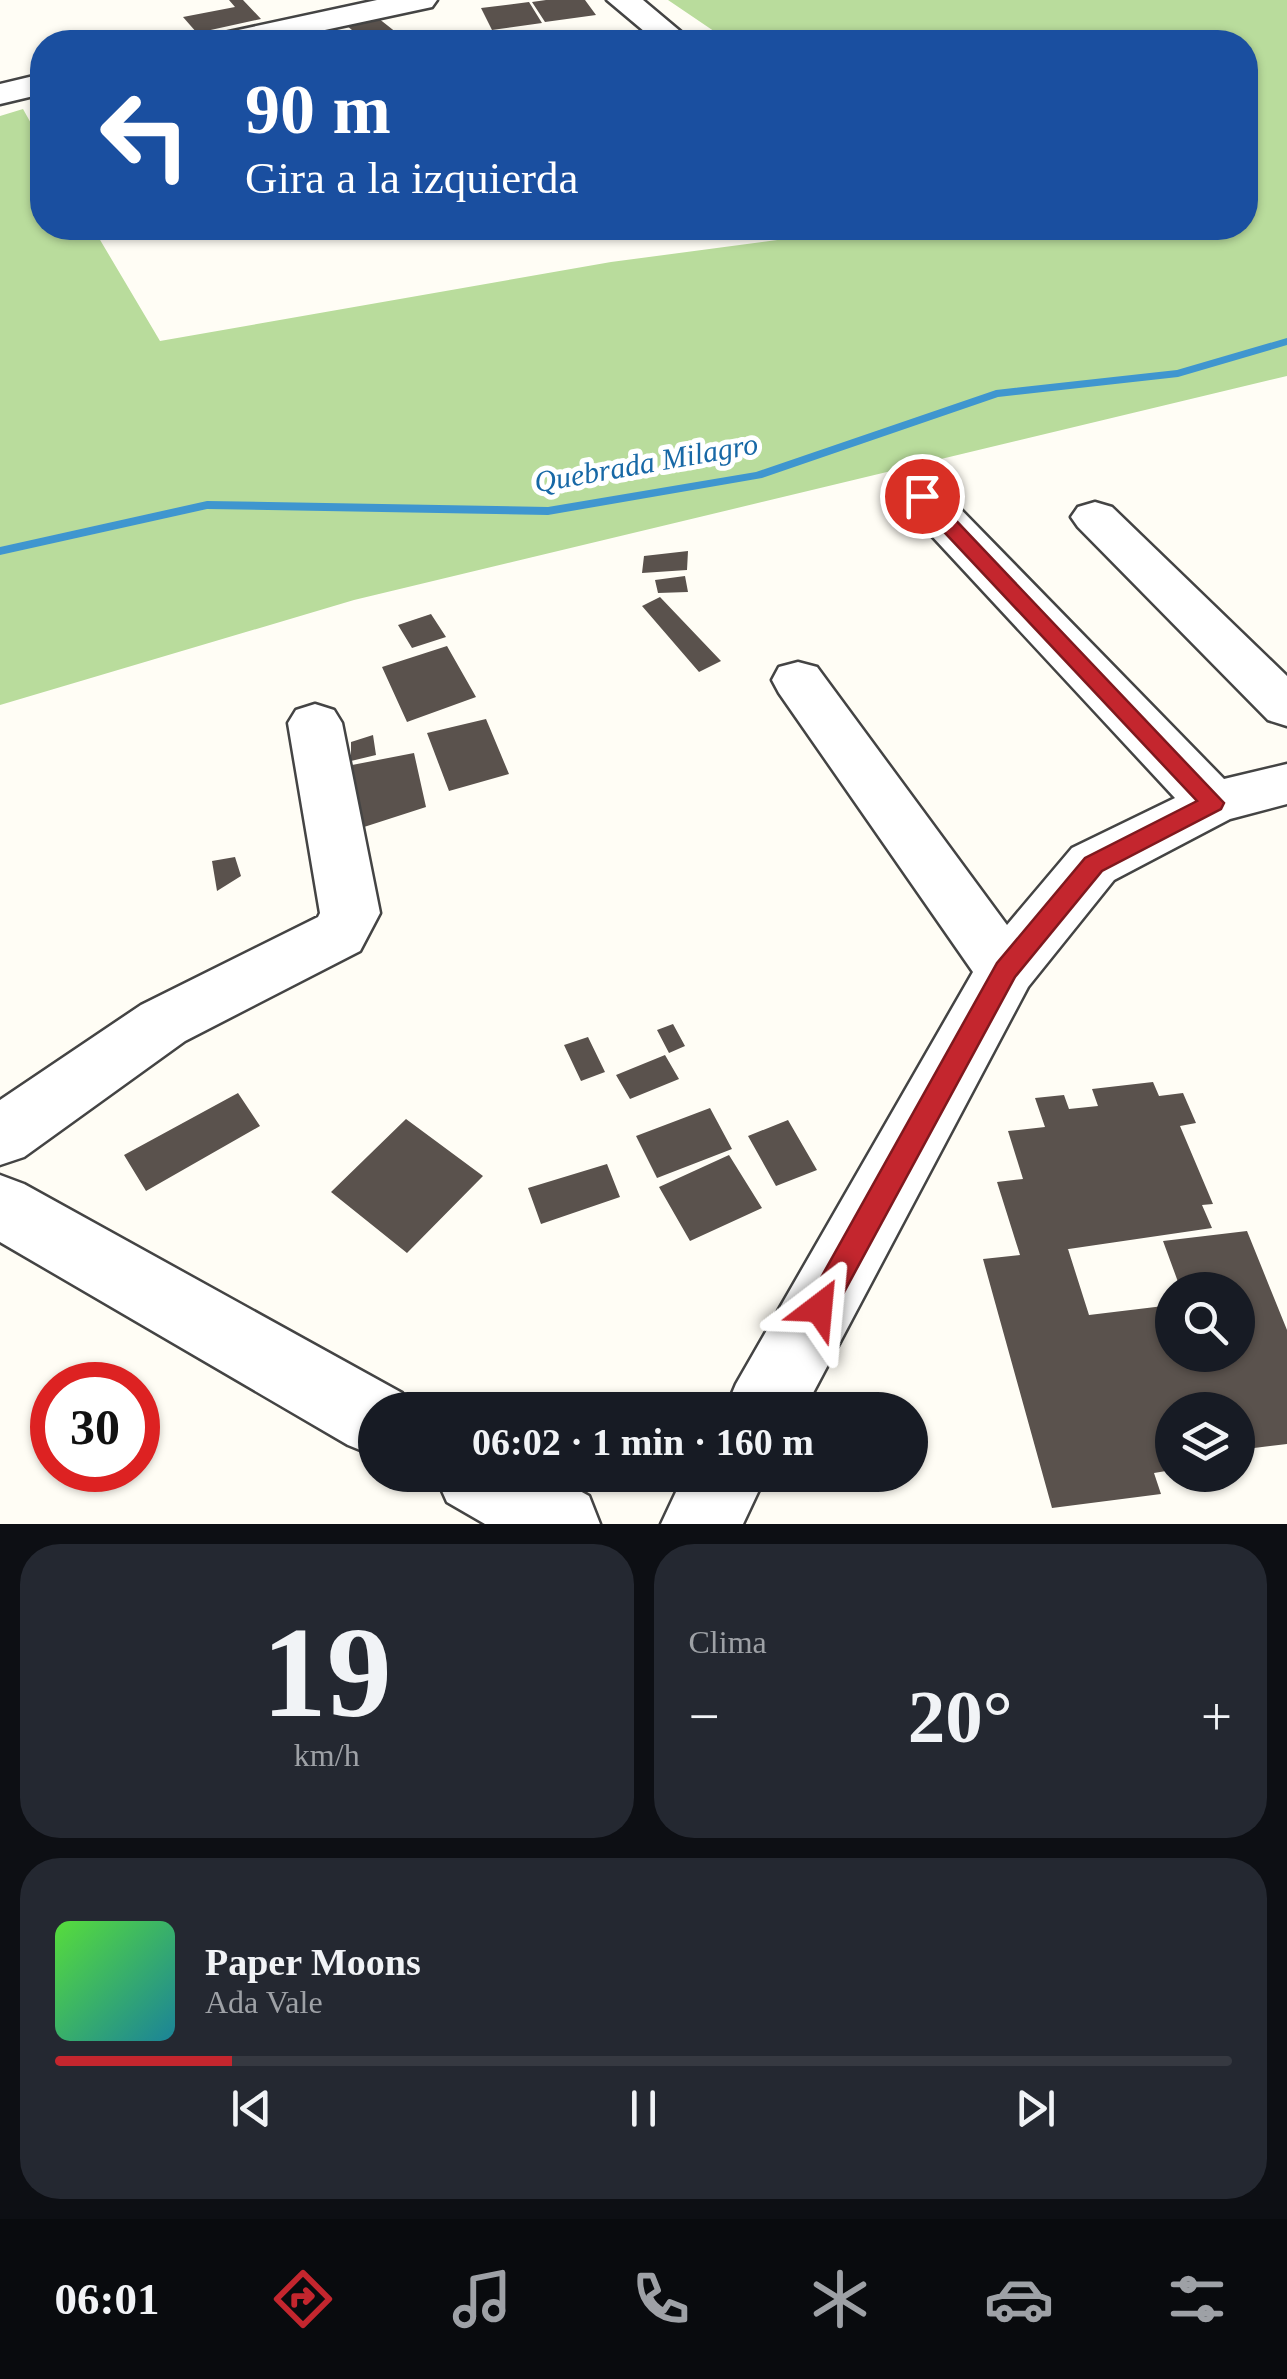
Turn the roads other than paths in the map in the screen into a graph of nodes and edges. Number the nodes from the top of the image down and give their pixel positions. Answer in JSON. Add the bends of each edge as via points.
{"nodes":[{"id":1,"x":422,"y":0,"type":"edge"},
{"id":2,"x":623,"y":0,"type":"edge"},
{"id":3,"x":282,"y":30,"type":"edge"},
{"id":4,"x":662,"y":30,"type":"edge"},
{"id":5,"x":30,"y":87,"type":"edge"},
{"id":6,"x":0,"y":94,"type":"edge"},
{"id":7,"x":922,"y":496,"type":"dead end"},
{"id":8,"x":1095,"y":517,"type":"dead end"},
{"id":9,"x":798,"y":680,"type":"dead end"},
{"id":10,"x":1287,"y":707,"type":"edge"},
{"id":11,"x":316,"y":722,"type":"dead end"},
{"id":12,"x":1287,"y":784,"type":"edge"},
{"id":13,"x":1212,"y":803,"type":"junction"},
{"id":14,"x":1006,"y":970,"type":"junction"},
{"id":15,"x":0,"y":1136,"type":"edge"},
{"id":16,"x":6,"y":1222,"type":"edge"},
{"id":17,"x":773,"y":1392,"type":"edge"},
{"id":18,"x":358,"y":1410,"type":"edge"},
{"id":19,"x":504,"y":1492,"type":"edge"},
{"id":20,"x":718,"y":1492,"type":"edge"},
{"id":21,"x":560,"y":1524,"type":"edge"},
{"id":22,"x":700,"y":1524,"type":"edge"}],
"edges":[{"from":1,"to":3,"type":"street"},
{"from":2,"to":4,"type":"street"},
{"from":5,"to":6,"type":"street"},
{"from":7,"to":13,"type":"street"},
{"from":8,"to":10,"type":"street"},
{"from":9,"to":14,"type":"street"},
{"from":11,"to":15,"type":"street","via":[[350,913],[339,934],[163,1023]]},
{"from":12,"to":13,"type":"street"},
{"from":13,"to":14,"type":"street","via":[[1093,864]]},
{"from":14,"to":17,"type":"street"},
{"from":16,"to":18,"type":"street"},
{"from":19,"to":21,"type":"street"},
{"from":20,"to":22,"type":"street"}]}
